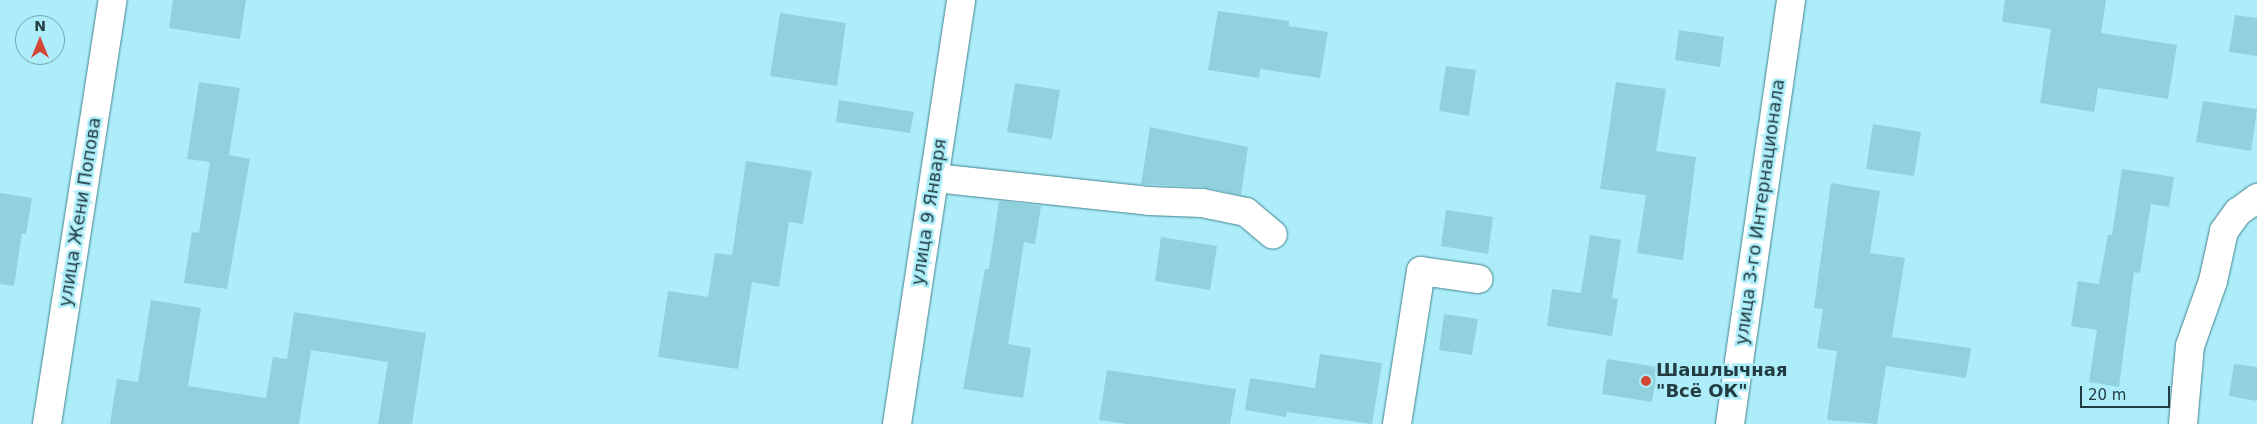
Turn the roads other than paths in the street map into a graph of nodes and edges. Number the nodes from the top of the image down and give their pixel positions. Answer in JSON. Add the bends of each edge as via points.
{"nodes":[{"id":1,"x":113,"y":0,"type":"edge"},
{"id":2,"x":961,"y":0,"type":"edge"},
{"id":3,"x":1790,"y":0,"type":"edge"},
{"id":4,"x":934,"y":178,"type":"junction"},
{"id":5,"x":2257,"y":198,"type":"edge"},
{"id":6,"x":1273,"y":235,"type":"dead end"},
{"id":7,"x":1478,"y":279,"type":"dead end"},
{"id":8,"x":47,"y":424,"type":"edge"},
{"id":9,"x":897,"y":424,"type":"edge"},
{"id":10,"x":1397,"y":424,"type":"edge"},
{"id":11,"x":1730,"y":424,"type":"edge"},
{"id":12,"x":2183,"y":424,"type":"edge"}],
"edges":[{"from":1,"to":8,"type":"street","name":"улица Жени Попова"},
{"from":2,"to":4,"type":"street","name":"улица 9 Января"},
{"from":3,"to":11,"type":"street","name":"улица 3-го Интернационала"},
{"from":4,"to":6,"type":"street","via":[[1149,201],[1202,203],[1246,212]]},
{"from":4,"to":9,"type":"street","name":"улица 9 Января"},
{"from":5,"to":12,"type":"street","via":[[2238,212],[2224,231],[2213,281],[2190,346]]},
{"from":7,"to":10,"type":"street","via":[[1421,271]]}]}
